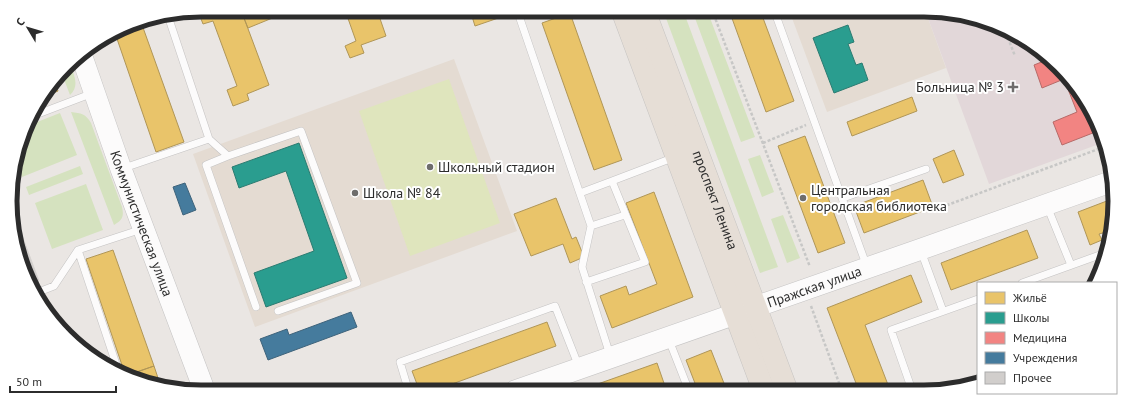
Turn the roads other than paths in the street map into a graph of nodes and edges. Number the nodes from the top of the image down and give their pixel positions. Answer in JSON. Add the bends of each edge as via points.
{"nodes":[{"id":1,"x":519,"y":17,"type":"edge"},
{"id":2,"x":625,"y":17,"type":"edge"},
{"id":3,"x":647,"y":17,"type":"edge"},
{"id":4,"x":777,"y":17,"type":"edge"},
{"id":5,"x":169,"y":20,"type":"edge"},
{"id":6,"x":83,"y":60,"type":"edge"},
{"id":7,"x":95,"y":92,"type":"junction"},
{"id":8,"x":40,"y":113,"type":"edge"},
{"id":9,"x":209,"y":139,"type":"junction"},
{"id":10,"x":228,"y":156,"type":"junction"},
{"id":11,"x":677,"y":156,"type":"junction"},
{"id":12,"x":121,"y":169,"type":"junction"},
{"id":13,"x":926,"y":169,"type":"dead end"},
{"id":14,"x":612,"y":181,"type":"junction"},
{"id":15,"x":1107,"y":183,"type":"edge"},
{"id":16,"x":580,"y":193,"type":"junction"},
{"id":17,"x":842,"y":198,"type":"junction"},
{"id":18,"x":1047,"y":205,"type":"junction"},
{"id":19,"x":625,"y":215,"type":"junction"},
{"id":20,"x":591,"y":226,"type":"junction"},
{"id":21,"x":144,"y":229,"type":"junction"},
{"id":22,"x":78,"y":250,"type":"junction"},
{"id":23,"x":920,"y":250,"type":"junction"},
{"id":24,"x":1100,"y":255,"type":"edge"},
{"id":25,"x":1071,"y":265,"type":"junction"},
{"id":26,"x":868,"y":269,"type":"junction"},
{"id":27,"x":586,"y":282,"type":"junction"},
{"id":28,"x":1025,"y":282,"type":"edge"},
{"id":29,"x":41,"y":291,"type":"edge"},
{"id":30,"x":977,"y":299,"type":"edge"},
{"id":31,"x":755,"y":306,"type":"junction"},
{"id":32,"x":256,"y":307,"type":"dead end"},
{"id":33,"x":278,"y":311,"type":"dead end"},
{"id":34,"x":943,"y":311,"type":"junction"},
{"id":35,"x":735,"y":315,"type":"junction"},
{"id":36,"x":668,"y":338,"type":"junction"},
{"id":37,"x":611,"y":358,"type":"junction"},
{"id":38,"x":116,"y":364,"type":"edge"},
{"id":39,"x":579,"y":369,"type":"junction"},
{"id":40,"x":202,"y":385,"type":"edge"},
{"id":41,"x":407,"y":385,"type":"edge"},
{"id":42,"x":532,"y":385,"type":"edge"},
{"id":43,"x":687,"y":385,"type":"edge"},
{"id":44,"x":762,"y":385,"type":"edge"},
{"id":45,"x":785,"y":385,"type":"edge"},
{"id":46,"x":910,"y":385,"type":"edge"}],
"edges":[{"from":1,"to":16,"type":"lane"},
{"from":2,"to":11,"type":"main road","name":"проспект Ленина"},
{"from":3,"to":31,"type":"main road","name":"проспект Ленина"},
{"from":4,"to":17,"type":"lane"},
{"from":5,"to":9,"type":"lane"},
{"from":6,"to":7,"type":"street","name":"Коммунистическая улица"},
{"from":7,"to":8,"type":"lane"},
{"from":7,"to":12,"type":"street","name":"Коммунистическая улица"},
{"from":9,"to":10,"type":"lane"},
{"from":9,"to":12,"type":"lane"},
{"from":10,"to":32,"type":"lane","via":[[206,165]]},
{"from":10,"to":33,"type":"lane","via":[[301,131],[357,283]]},
{"from":11,"to":14,"type":"lane"},
{"from":11,"to":35,"type":"main road","name":"проспект Ленина"},
{"from":12,"to":21,"type":"street","name":"Коммунистическая улица"},
{"from":13,"to":17,"type":"lane"},
{"from":14,"to":16,"type":"lane"},
{"from":14,"to":19,"type":"lane"},
{"from":15,"to":18,"type":"street","name":"Пражская улица"},
{"from":16,"to":20,"type":"lane"},
{"from":17,"to":26,"type":"lane"},
{"from":18,"to":23,"type":"street","name":"Пражская улица"},
{"from":18,"to":25,"type":"lane"},
{"from":19,"to":20,"type":"lane"},
{"from":19,"to":27,"type":"lane","via":[[645,262]]},
{"from":20,"to":27,"type":"lane","via":[[582,267]]},
{"from":21,"to":22,"type":"lane"},
{"from":21,"to":40,"type":"street","name":"Коммунистическая улица"},
{"from":22,"to":29,"type":"lane","via":[[54,286]]},
{"from":22,"to":38,"type":"lane"},
{"from":23,"to":26,"type":"street","name":"Пражская улица"},
{"from":23,"to":34,"type":"lane"},
{"from":24,"to":25,"type":"lane"},
{"from":25,"to":28,"type":"lane"},
{"from":26,"to":31,"type":"street","name":"Пражская улица"},
{"from":27,"to":37,"type":"lane"},
{"from":30,"to":34,"type":"lane"},
{"from":31,"to":35,"type":"street","name":"Пражская улица"},
{"from":31,"to":45,"type":"main road","name":"проспект Ленина"},
{"from":34,"to":46,"type":"lane","via":[[890,330]]},
{"from":35,"to":36,"type":"street","name":"Пражская улица"},
{"from":35,"to":44,"type":"main road","name":"проспект Ленина"},
{"from":36,"to":37,"type":"street","name":"Пражская улица"},
{"from":36,"to":43,"type":"lane"},
{"from":37,"to":39,"type":"street","name":"Пражская улица"},
{"from":39,"to":41,"type":"lane","via":[[555,306],[400,362]]},
{"from":39,"to":42,"type":"street","name":"Пражская улица"}]}
